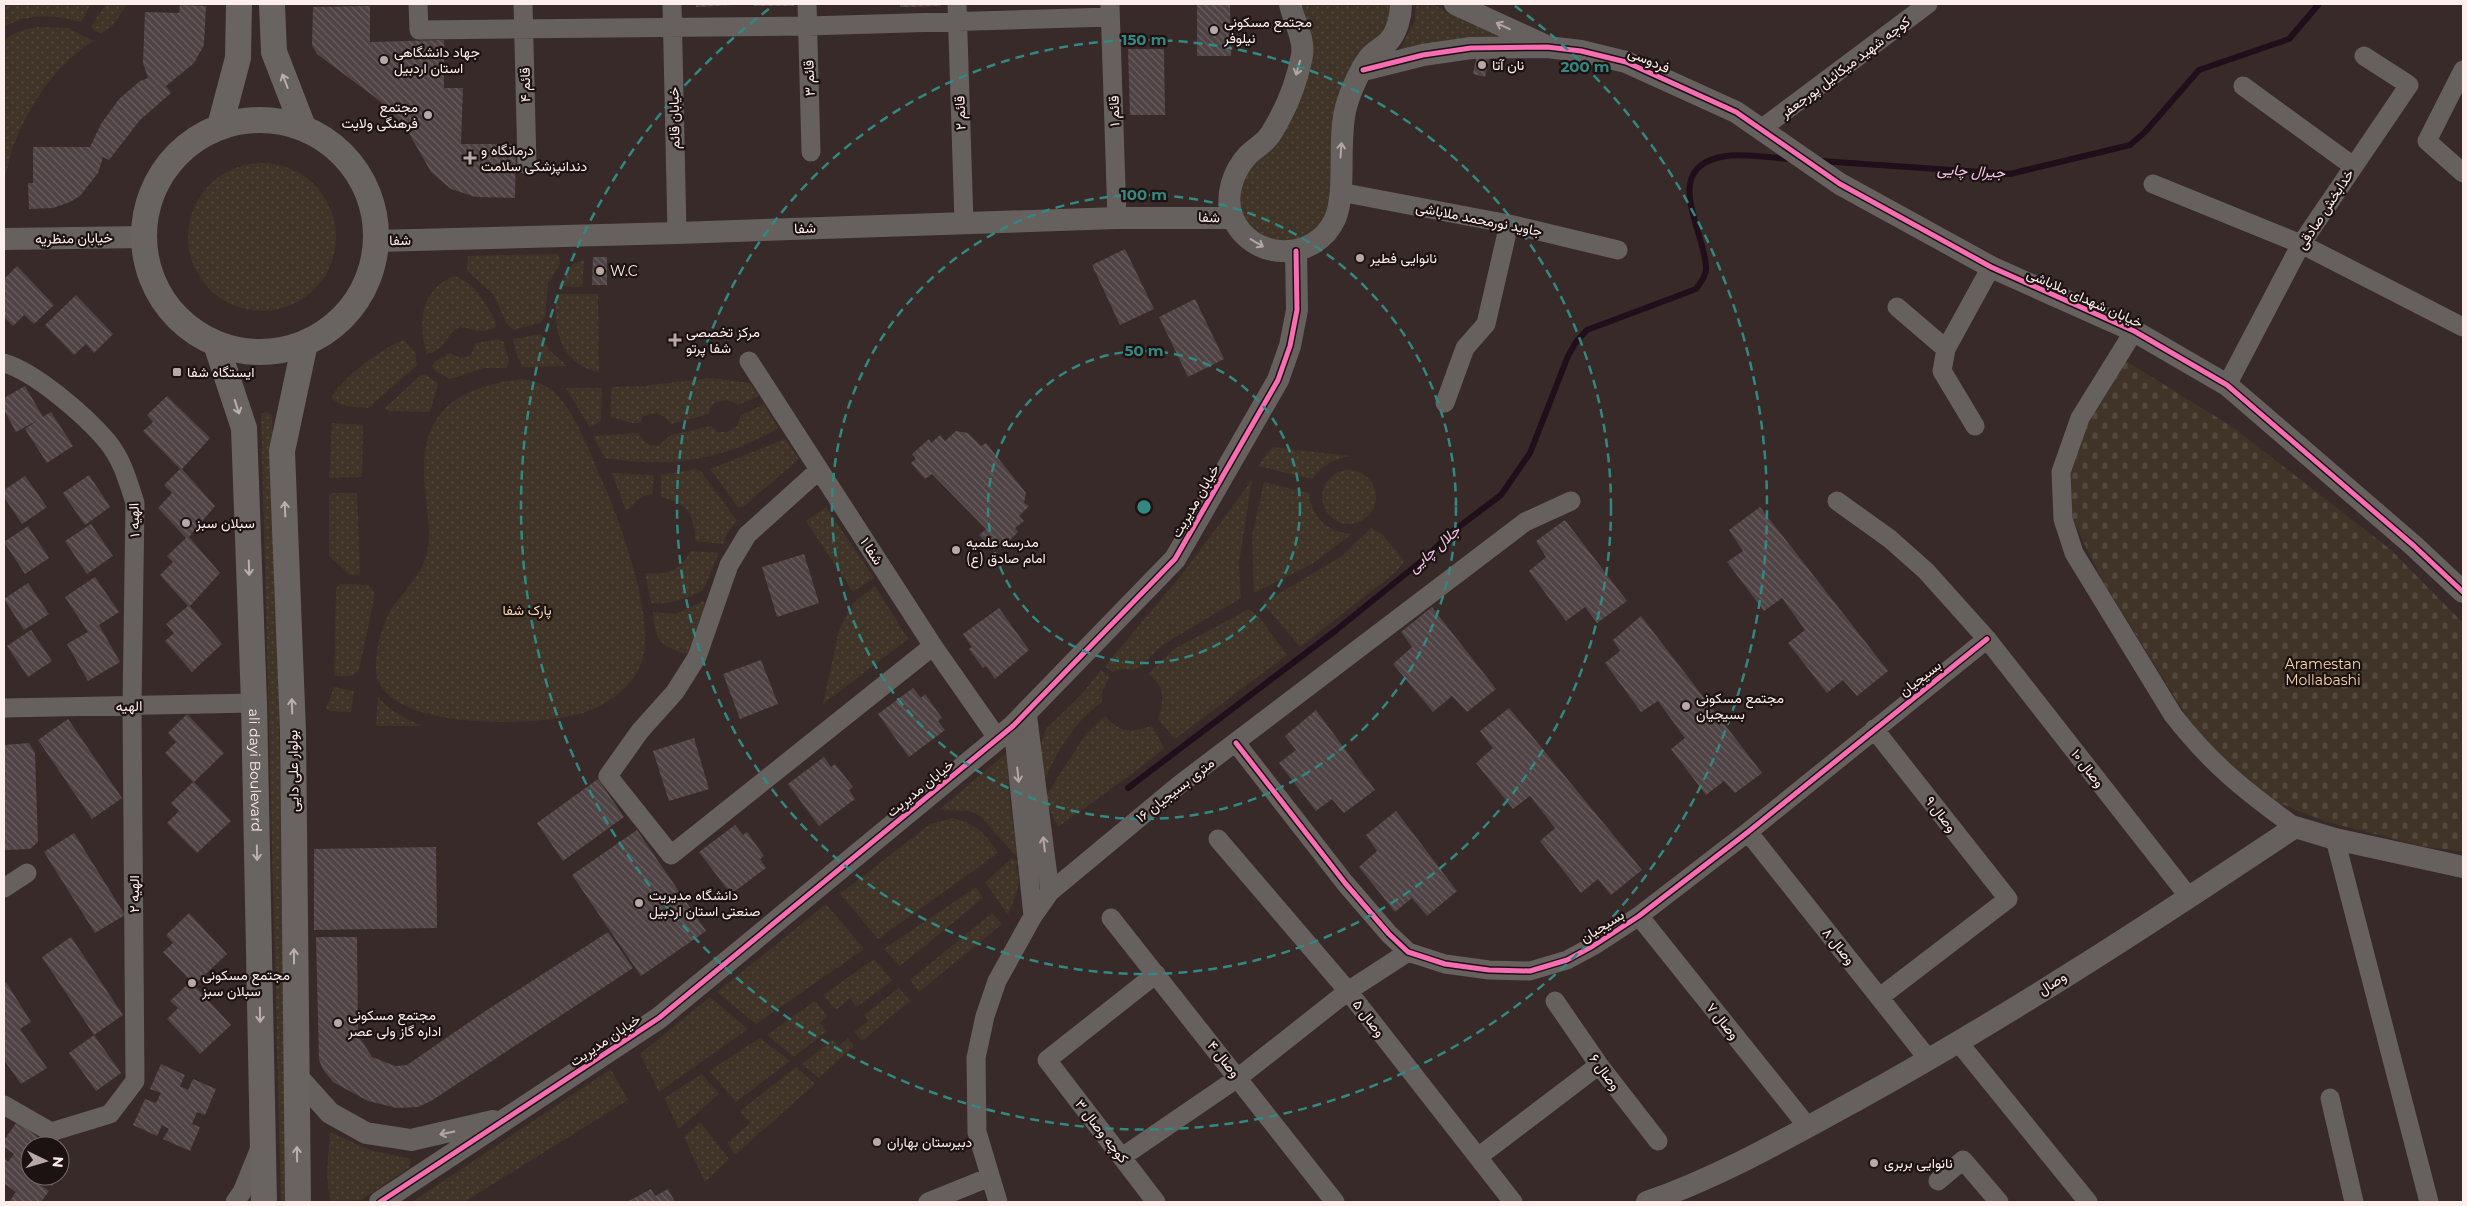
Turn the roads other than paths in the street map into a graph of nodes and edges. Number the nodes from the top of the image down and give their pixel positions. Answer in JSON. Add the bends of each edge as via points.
{"nodes":[{"id":1,"x":239,"y":4,"type":"edge"},
{"id":2,"x":272,"y":4,"type":"edge"},
{"id":3,"x":418,"y":4,"type":"edge"},
{"id":4,"x":523,"y":4,"type":"edge"},
{"id":5,"x":672,"y":4,"type":"edge"},
{"id":6,"x":807,"y":4,"type":"edge"},
{"id":7,"x":1290,"y":4,"type":"edge"},
{"id":8,"x":1401,"y":4,"type":"edge"},
{"id":9,"x":1455,"y":4,"type":"edge"},
{"id":10,"x":1928,"y":4,"type":"edge"},
{"id":11,"x":1110,"y":10,"type":"edge"},
{"id":12,"x":957,"y":13,"type":"edge"},
{"id":13,"x":807,"y":26,"type":"junction"},
{"id":14,"x":672,"y":27,"type":"junction"},
{"id":15,"x":524,"y":29,"type":"junction"},
{"id":16,"x":1547,"y":47,"type":"junction"},
{"id":17,"x":2364,"y":56,"type":"dead end"},
{"id":18,"x":1363,"y":70,"type":"junction"},
{"id":19,"x":2463,"y":70,"type":"edge"},
{"id":20,"x":2243,"y":86,"type":"dead end"},
{"id":21,"x":220,"y":126,"type":"junction"},
{"id":22,"x":303,"y":127,"type":"junction"},
{"id":23,"x":1761,"y":129,"type":"junction"},
{"id":24,"x":811,"y":152,"type":"dead end"},
{"id":25,"x":527,"y":165,"type":"dead end"},
{"id":26,"x":2353,"y":166,"type":"junction"},
{"id":27,"x":2463,"y":173,"type":"edge"},
{"id":28,"x":1840,"y":184,"type":"joint"},
{"id":29,"x":2153,"y":184,"type":"dead end"},
{"id":30,"x":1340,"y":192,"type":"junction"},
{"id":31,"x":1117,"y":218,"type":"junction"},
{"id":32,"x":1233,"y":218,"type":"junction"},
{"id":33,"x":964,"y":222,"type":"junction"},
{"id":34,"x":1509,"y":224,"type":"junction"},
{"id":35,"x":677,"y":233,"type":"junction"},
{"id":36,"x":144,"y":237,"type":"junction"},
{"id":37,"x":4,"y":239,"type":"edge"},
{"id":38,"x":376,"y":241,"type":"junction"},
{"id":39,"x":2301,"y":244,"type":"junction"},
{"id":40,"x":1618,"y":250,"type":"dead end"},
{"id":41,"x":1296,"y":251,"type":"junction"},
{"id":42,"x":1991,"y":267,"type":"junction"},
{"id":43,"x":1897,"y":307,"type":"dead end"},
{"id":44,"x":2463,"y":326,"type":"edge"},
{"id":45,"x":2134,"y":331,"type":"junction"},
{"id":46,"x":305,"y":343,"type":"junction"},
{"id":47,"x":216,"y":344,"type":"junction"},
{"id":48,"x":1946,"y":349,"type":"junction"},
{"id":49,"x":749,"y":362,"type":"dead end"},
{"id":50,"x":4,"y":363,"type":"edge"},
{"id":51,"x":2227,"y":385,"type":"junction"},
{"id":52,"x":1445,"y":403,"type":"dead end"},
{"id":53,"x":1975,"y":426,"type":"dead end"},
{"id":54,"x":819,"y":470,"type":"junction"},
{"id":55,"x":1571,"y":501,"type":"dead end"},
{"id":56,"x":1837,"y":501,"type":"dead end"},
{"id":57,"x":2463,"y":592,"type":"edge"},
{"id":58,"x":1987,"y":639,"type":"junction"},
{"id":59,"x":934,"y":646,"type":"junction"},
{"id":60,"x":254,"y":703,"type":"junction"},
{"id":61,"x":132,"y":706,"type":"junction"},
{"id":62,"x":4,"y":708,"type":"edge"},
{"id":63,"x":1013,"y":726,"type":"junction"},
{"id":64,"x":1874,"y":729,"type":"junction"},
{"id":65,"x":1236,"y":743,"type":"junction"},
{"id":66,"x":2295,"y":827,"type":"junction"},
{"id":67,"x":1748,"y":832,"type":"junction"},
{"id":68,"x":1218,"y":839,"type":"dead end"},
{"id":69,"x":2335,"y":839,"type":"junction"},
{"id":70,"x":2463,"y":867,"type":"edge"},
{"id":71,"x":27,"y":872,"type":"dead end"},
{"id":72,"x":4,"y":888,"type":"edge"},
{"id":73,"x":1050,"y":892,"type":"junction"},
{"id":74,"x":2189,"y":897,"type":"junction"},
{"id":75,"x":1033,"y":916,"type":"junction"},
{"id":76,"x":1639,"y":916,"type":"junction"},
{"id":77,"x":1111,"y":918,"type":"dead end"},
{"id":78,"x":1408,"y":952,"type":"junction"},
{"id":79,"x":1156,"y":974,"type":"junction"},
{"id":80,"x":1348,"y":991,"type":"junction"},
{"id":81,"x":1880,"y":997,"type":"junction"},
{"id":82,"x":1555,"y":1001,"type":"dead end"},
{"id":83,"x":1959,"y":1043,"type":"junction"},
{"id":84,"x":1929,"y":1060,"type":"junction"},
{"id":85,"x":1599,"y":1065,"type":"junction"},
{"id":86,"x":295,"y":1074,"type":"junction"},
{"id":87,"x":1239,"y":1077,"type":"junction"},
{"id":88,"x":2330,"y":1098,"type":"dead end"},
{"id":89,"x":4,"y":1105,"type":"edge"},
{"id":90,"x":511,"y":1117,"type":"junction"},
{"id":91,"x":1808,"y":1127,"type":"junction"},
{"id":92,"x":1658,"y":1141,"type":"dead end"},
{"id":93,"x":262,"y":1142,"type":"junction"},
{"id":94,"x":1122,"y":1157,"type":"junction"},
{"id":95,"x":1478,"y":1157,"type":"junction"},
{"id":96,"x":990,"y":1177,"type":"junction"},
{"id":97,"x":1938,"y":1181,"type":"dead end"},
{"id":98,"x":235,"y":1202,"type":"edge"},
{"id":99,"x":264,"y":1202,"type":"edge"},
{"id":100,"x":298,"y":1202,"type":"edge"},
{"id":101,"x":380,"y":1202,"type":"edge"},
{"id":102,"x":928,"y":1202,"type":"edge"},
{"id":103,"x":998,"y":1202,"type":"edge"},
{"id":104,"x":1156,"y":1202,"type":"edge"},
{"id":105,"x":1335,"y":1202,"type":"edge"},
{"id":106,"x":1513,"y":1202,"type":"edge"},
{"id":107,"x":1647,"y":1202,"type":"edge"},
{"id":108,"x":1999,"y":1202,"type":"edge"},
{"id":109,"x":2088,"y":1202,"type":"edge"},
{"id":110,"x":2354,"y":1202,"type":"edge"},
{"id":111,"x":2429,"y":1202,"type":"edge"}],
"edges":[{"from":1,"to":21,"type":"main road","via":[[238,58]]},
{"from":22,"to":2,"type":"main road","one_way":true,"via":[[274,52]]},
{"from":3,"to":15,"type":"street","via":[[419,30]]},
{"from":4,"to":15,"type":"street","name":"قائم ۴"},
{"from":5,"to":14,"type":"street","name":"خیابان قائم"},
{"from":6,"to":13,"type":"street","name":"قائم ۳"},
{"from":7,"to":32,"type":"street","one_way":true,"via":[[1302,54],[1288,101],[1272,133],[1248,156],[1231,184],[1229,202]]},
{"from":8,"to":18,"type":"street","via":[[1395,32],[1368,59]]},
{"from":16,"to":9,"type":"street","one_way":true},
{"from":10,"to":23,"type":"street","name":"کوچه شهید میکائیل پورجعفر"},
{"from":11,"to":12,"type":"street"},
{"from":11,"to":31,"type":"street","name":"قائم ۱"},
{"from":12,"to":13,"type":"street"},
{"from":12,"to":33,"type":"street","name":"قائم ۲"},
{"from":13,"to":14,"type":"street"},
{"from":13,"to":24,"type":"street","name":"قائم ۳"},
{"from":14,"to":15,"type":"street"},
{"from":14,"to":35,"type":"street","name":"خیابان قائم"},
{"from":15,"to":25,"type":"street","name":"قائم ۴"},
{"from":16,"to":18,"type":"street","name":"فردوسی","via":[[1470,48],[1424,54]]},
{"from":16,"to":23,"type":"street","name":"فردوسی","via":[[1595,52],[1626,62],[1736,112]]},
{"from":17,"to":26,"type":"street","name":"خدابخش صادقی","via":[[2409,85]]},
{"from":30,"to":18,"type":"street","one_way":true,"via":[[1340,152],[1346,107]]},
{"from":19,"to":27,"type":"street","via":[[2428,141]]},
{"from":20,"to":26,"type":"street"},
{"from":21,"to":22,"type":"main road","via":[[276,120]]},
{"from":21,"to":36,"type":"main road","via":[[189,144],[164,170],[149,202]]},
{"from":22,"to":38,"type":"main road","via":[[343,153],[358,172],[369,194],[375,217]]},
{"from":23,"to":28,"type":"street","name":"فردوسی"},
{"from":26,"to":39,"type":"street","name":"خدابخش صادقی"},
{"from":28,"to":42,"type":"street","name":"خیابان شهدای ملاباشی"},
{"from":29,"to":39,"type":"street"},
{"from":30,"to":34,"type":"street","name":"جاوید نورمحمد ملاباشی"},
{"from":30,"to":41,"type":"street","via":[[1339,207],[1326,232]]},
{"from":31,"to":32,"type":"street","name":"شفا"},
{"from":31,"to":33,"type":"street","name":"شفا"},
{"from":32,"to":41,"type":"street","one_way":true,"via":[[1242,233],[1255,243],[1280,253]]},
{"from":33,"to":35,"type":"street","name":"شفا"},
{"from":34,"to":40,"type":"street","name":"جاوید نورمحمد ملاباشی"},
{"from":34,"to":52,"type":"street","via":[[1486,324],[1465,348]]},
{"from":35,"to":38,"type":"street","name":"شفا"},
{"from":36,"to":37,"type":"street","name":"خیابان منظریه"},
{"from":36,"to":47,"type":"main road","via":[[148,264],[157,290],[193,331]]},
{"from":38,"to":46,"type":"main road","via":[[370,273],[356,302],[333,326]]},
{"from":39,"to":44,"type":"street"},
{"from":39,"to":51,"type":"street","name":"خدابخش صادقی"},
{"from":41,"to":63,"type":"street","name":"خیابان مدیریت","via":[[1297,310],[1290,346],[1278,380],[1175,559]]},
{"from":42,"to":45,"type":"street","name":"خیابان شهدای ملاباشی"},
{"from":42,"to":48,"type":"street"},
{"from":43,"to":48,"type":"street"},
{"from":45,"to":51,"type":"street","name":"خیابان شهدای ملاباشی"},
{"from":45,"to":66,"type":"street","via":[[2080,418],[2061,472],[2064,519],[2074,553],[2187,734],[2236,784]]},
{"from":46,"to":47,"type":"main road","via":[[276,351],[253,351]]},
{"from":86,"to":46,"type":"main road","name":"بولوار علی دایی","one_way":true,"via":[[293,732],[282,451]]},
{"from":47,"to":60,"type":"main road","name":"ali dayi Boulevard","one_way":true,"via":[[244,428]]},
{"from":48,"to":53,"type":"street","via":[[1942,371]]},
{"from":49,"to":54,"type":"street","name":"شفا ۱"},
{"from":50,"to":61,"type":"street","name":"الهیه ۱","via":[[51,388],[107,441],[125,471],[136,503]]},
{"from":51,"to":57,"type":"street","name":"خیابان شهدای ملاباشی"},
{"from":54,"to":59,"type":"street","name":"شفا ۱"},
{"from":54,"to":59,"type":"street","via":[[747,535],[729,565],[697,658],[675,692],[640,730],[608,776],[671,855]]},
{"from":55,"to":65,"type":"street","name":"۱۶ متری بسیجیان","via":[[1524,522]]},
{"from":56,"to":58,"type":"street","name":"وصال ۱۰","via":[[1926,570]]},
{"from":58,"to":64,"type":"street","name":"بسیجیان"},
{"from":58,"to":74,"type":"street","name":"وصال ۱۰"},
{"from":59,"to":63,"type":"street","name":"شفا ۱"},
{"from":60,"to":61,"type":"street","name":"الهیه"},
{"from":60,"to":93,"type":"main road","name":"ali dayi Boulevard","one_way":true},
{"from":61,"to":62,"type":"street","name":"الهیه"},
{"from":61,"to":89,"type":"street","name":"الهیه ۲","via":[[135,1081],[110,1114],[51,1132]]},
{"from":73,"to":63,"type":"street","one_way":true},
{"from":63,"to":75,"type":"street","one_way":true},
{"from":63,"to":90,"type":"street","name":"خیابان مدیریت","via":[[658,1018]]},
{"from":64,"to":67,"type":"street","name":"بسیجیان"},
{"from":64,"to":81,"type":"street","name":"وصال ۹","via":[[2008,899]]},
{"from":65,"to":73,"type":"street","name":"۱۶ متری بسیجیان","via":[[1179,785]]},
{"from":65,"to":78,"type":"street","name":"بسیجیان","via":[[1345,883]]},
{"from":66,"to":69,"type":"street"},
{"from":66,"to":74,"type":"street","name":"وصال"},
{"from":67,"to":76,"type":"street","name":"بسیجیان"},
{"from":67,"to":81,"type":"street","name":"وصال ۸"},
{"from":68,"to":80,"type":"street","name":"وصال ۵"},
{"from":69,"to":70,"type":"street"},
{"from":69,"to":111,"type":"street"},
{"from":71,"to":72,"type":"street"},
{"from":73,"to":75,"type":"street","name":"۱۶ متری بسیجیان"},
{"from":74,"to":83,"type":"street","name":"وصال"},
{"from":75,"to":96,"type":"street","name":"۱۶ متری بسیجیان","via":[[997,981],[976,1058],[977,1132]]},
{"from":76,"to":78,"type":"street","name":"بسیجیان","via":[[1567,960],[1530,971],[1445,964]]},
{"from":76,"to":91,"type":"street","name":"وصال ۷"},
{"from":77,"to":79,"type":"street","name":"وصال ۴"},
{"from":78,"to":80,"type":"street"},
{"from":79,"to":87,"type":"street","name":"وصال ۴"},
{"from":79,"to":94,"type":"street","name":"کوچه وصال ۳","via":[[1047,1060]]},
{"from":80,"to":87,"type":"street"},
{"from":80,"to":95,"type":"street","name":"وصال ۵"},
{"from":81,"to":84,"type":"street","name":"وصال ۸"},
{"from":82,"to":85,"type":"street","name":"وصال ۶"},
{"from":83,"to":84,"type":"street","name":"وصال"},
{"from":83,"to":109,"type":"street"},
{"from":84,"to":91,"type":"street","name":"وصال"},
{"from":85,"to":92,"type":"street","name":"وصال ۶"},
{"from":85,"to":95,"type":"street"},
{"from":90,"to":86,"type":"street","name":"خیابان مدیریت","one_way":true,"via":[[411,1140],[366,1133],[330,1113]]},
{"from":100,"to":86,"type":"main road","name":"بولوار علی دایی","one_way":true},
{"from":87,"to":94,"type":"street"},
{"from":87,"to":105,"type":"street","name":"وصال ۴"},
{"from":88,"to":110,"type":"street"},
{"from":90,"to":101,"type":"street","name":"خیابان مدیریت"},
{"from":91,"to":107,"type":"street","name":"وصال","via":[[1689,1188]]},
{"from":93,"to":98,"type":"street"},
{"from":93,"to":99,"type":"main road","name":"ali dayi Boulevard"},
{"from":94,"to":104,"type":"street","name":"کوچه وصال ۳"},
{"from":95,"to":106,"type":"street","name":"وصال ۵"},
{"from":96,"to":102,"type":"street"},
{"from":96,"to":103,"type":"street","name":"۱۶ متری بسیجیان"},
{"from":97,"to":108,"type":"street","via":[[1963,1160]]}]}
